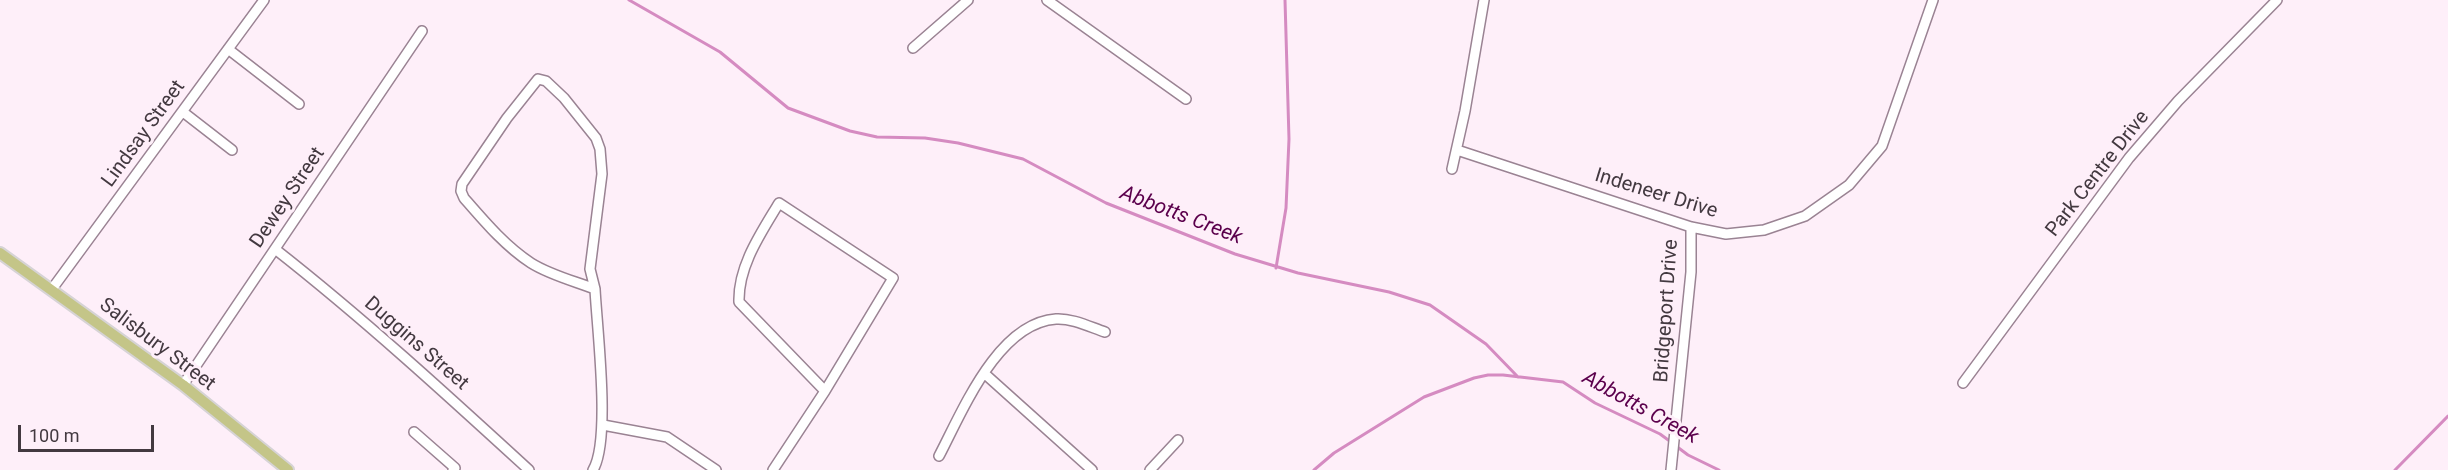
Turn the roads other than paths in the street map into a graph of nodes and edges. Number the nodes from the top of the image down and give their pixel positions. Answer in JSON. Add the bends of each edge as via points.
{"nodes":[{"id":1,"x":264,"y":0,"type":"edge"},
{"id":2,"x":968,"y":0,"type":"edge"},
{"id":3,"x":1047,"y":0,"type":"edge"},
{"id":4,"x":1484,"y":0,"type":"edge"},
{"id":5,"x":1934,"y":0,"type":"edge"},
{"id":6,"x":2277,"y":0,"type":"edge"},
{"id":7,"x":422,"y":31,"type":"dead end"},
{"id":8,"x":228,"y":48,"type":"junction"},
{"id":9,"x":914,"y":48,"type":"dead end"},
{"id":10,"x":1186,"y":99,"type":"dead end"},
{"id":11,"x":299,"y":104,"type":"dead end"},
{"id":12,"x":183,"y":112,"type":"junction"},
{"id":13,"x":232,"y":150,"type":"dead end"},
{"id":14,"x":1457,"y":150,"type":"junction"},
{"id":15,"x":1452,"y":169,"type":"dead end"},
{"id":16,"x":1691,"y":227,"type":"junction"},
{"id":17,"x":275,"y":249,"type":"junction"},
{"id":18,"x":0,"y":253,"type":"edge"},
{"id":19,"x":52,"y":289,"type":"junction"},
{"id":20,"x":595,"y":289,"type":"junction"},
{"id":21,"x":1105,"y":332,"type":"dead end"},
{"id":22,"x":985,"y":374,"type":"junction"},
{"id":23,"x":1963,"y":383,"type":"dead end"},
{"id":24,"x":183,"y":385,"type":"junction"},
{"id":25,"x":825,"y":392,"type":"junction"},
{"id":26,"x":603,"y":425,"type":"junction"},
{"id":27,"x":414,"y":432,"type":"dead end"},
{"id":28,"x":1178,"y":440,"type":"dead end"},
{"id":29,"x":939,"y":456,"type":"dead end"},
{"id":30,"x":288,"y":470,"type":"edge"},
{"id":31,"x":453,"y":470,"type":"edge"},
{"id":32,"x":529,"y":470,"type":"edge"},
{"id":33,"x":593,"y":470,"type":"edge"},
{"id":34,"x":716,"y":470,"type":"edge"},
{"id":35,"x":773,"y":470,"type":"edge"},
{"id":36,"x":1092,"y":470,"type":"edge"},
{"id":37,"x":1150,"y":470,"type":"edge"},
{"id":38,"x":1671,"y":470,"type":"edge"}],
"edges":[{"from":1,"to":8,"type":"street","name":"Lindsay Street"},
{"from":2,"to":9,"type":"street"},
{"from":3,"to":10,"type":"street"},
{"from":4,"to":14,"type":"street"},
{"from":5,"to":16,"type":"street","name":"Indeneer Drive","via":[[1882,146],[1849,185],[1805,216],[1764,230],[1726,234]]},
{"from":6,"to":23,"type":"street","name":"Park Centre Drive","via":[[2178,101],[2129,158]]},
{"from":7,"to":17,"type":"street","name":"Dewey Street"},
{"from":8,"to":11,"type":"street"},
{"from":8,"to":12,"type":"street","name":"Lindsay Street"},
{"from":12,"to":13,"type":"street"},
{"from":12,"to":19,"type":"street","name":"Lindsay Street"},
{"from":14,"to":15,"type":"street"},
{"from":14,"to":16,"type":"street","name":"Indeneer Drive"},
{"from":16,"to":38,"type":"street","name":"Bridgeport Drive"},
{"from":17,"to":24,"type":"street","name":"Dewey Street"},
{"from":17,"to":32,"type":"street","name":"Duggins Street"},
{"from":18,"to":19,"type":"main road","name":"Salisbury Street"},
{"from":19,"to":24,"type":"main road","name":"Salisbury Street"},
{"from":20,"to":20,"type":"street","via":[[590,269],[601,183],[600,149],[596,138],[564,98],[546,81],[538,79],[460,191],[499,236],[530,263]]},
{"from":20,"to":26,"type":"street"},
{"from":21,"to":22,"type":"street","via":[[1059,319],[1034,323],[1014,336]]},
{"from":22,"to":29,"type":"street"},
{"from":22,"to":36,"type":"street"},
{"from":24,"to":30,"type":"main road","name":"Salisbury Street"},
{"from":25,"to":25,"type":"street","via":[[893,278],[778,203],[753,245],[739,302]]},
{"from":25,"to":35,"type":"street"},
{"from":26,"to":33,"type":"street"},
{"from":26,"to":34,"type":"street","via":[[667,437]]},
{"from":27,"to":31,"type":"street"},
{"from":28,"to":37,"type":"street"}]}
